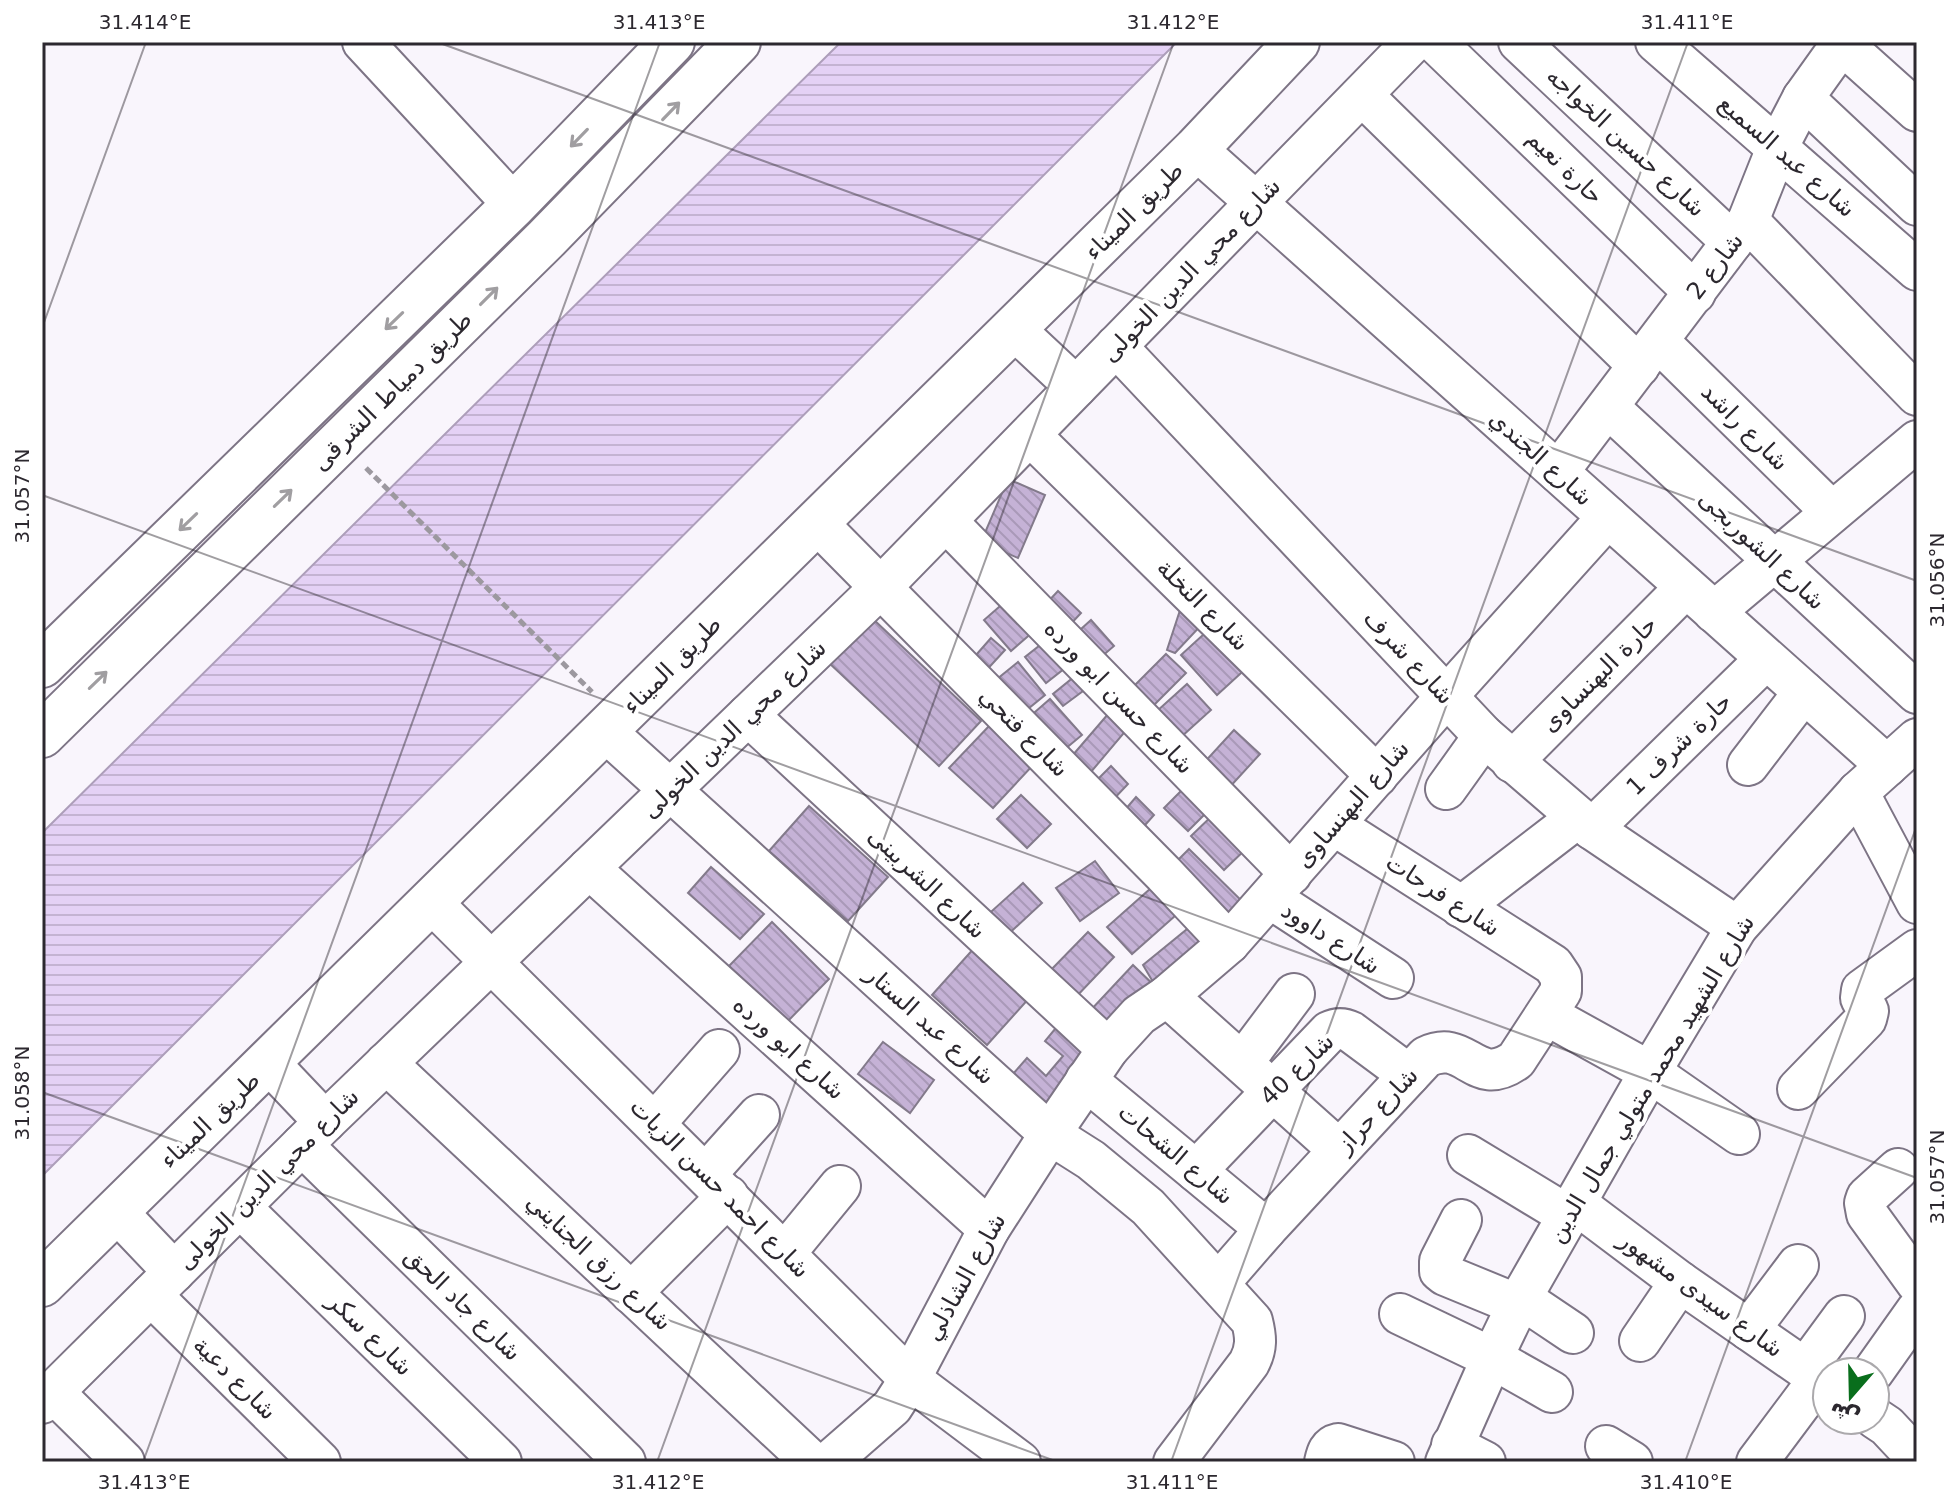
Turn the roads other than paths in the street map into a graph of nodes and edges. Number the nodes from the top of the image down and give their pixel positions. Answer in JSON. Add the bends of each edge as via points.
{"nodes":[{"id":1,"x":363,"y":42,"type":"edge"},
{"id":2,"x":672,"y":42,"type":"edge"},
{"id":3,"x":738,"y":42,"type":"edge"},
{"id":4,"x":1297,"y":42,"type":"edge"},
{"id":5,"x":1413,"y":42,"type":"edge"},
{"id":6,"x":1435,"y":42,"type":"edge"},
{"id":7,"x":1519,"y":42,"type":"edge"},
{"id":8,"x":1656,"y":42,"type":"edge"},
{"id":9,"x":1842,"y":43,"type":"edge"},
{"id":10,"x":1362,"y":95,"type":"junction"},
{"id":11,"x":1803,"y":98,"type":"junction"},
{"id":12,"x":1917,"y":111,"type":"edge"},
{"id":13,"x":1777,"y":148,"type":"junction"},
{"id":14,"x":1196,"y":149,"type":"junction"},
{"id":15,"x":1256,"y":203,"type":"junction"},
{"id":16,"x":514,"y":205,"type":"junction"},
{"id":17,"x":1917,"y":205,"type":"edge"},
{"id":18,"x":1740,"y":232,"type":"junction"},
{"id":19,"x":1917,"y":270,"type":"edge"},
{"id":20,"x":1695,"y":293,"type":"junction"},
{"id":21,"x":1014,"y":329,"type":"junction"},
{"id":22,"x":1116,"y":346,"type":"junction"},
{"id":23,"x":1649,"y":353,"type":"junction"},
{"id":24,"x":1076,"y":387,"type":"junction"},
{"id":25,"x":1917,"y":395,"type":"edge"},
{"id":26,"x":1608,"y":407,"type":"junction"},
{"id":27,"x":1030,"y":435,"type":"junction"},
{"id":28,"x":1917,"y":441,"type":"edge"},
{"id":29,"x":1558,"y":472,"type":"junction"},
{"id":30,"x":1832,"y":512,"type":"junction"},
{"id":31,"x":1608,"y":517,"type":"junction"},
{"id":32,"x":946,"y":521,"type":"junction"},
{"id":33,"x":817,"y":523,"type":"junction"},
{"id":34,"x":1774,"y":561,"type":"junction"},
{"id":35,"x":881,"y":587,"type":"junction"},
{"id":36,"x":1700,"y":599,"type":"junction"},
{"id":37,"x":1766,"y":659,"type":"junction"},
{"id":38,"x":42,"y":665,"type":"edge"},
{"id":39,"x":1804,"y":692,"type":"junction"},
{"id":40,"x":1917,"y":693,"type":"edge"},
{"id":41,"x":1446,"y":697,"type":"junction"},
{"id":42,"x":748,"y":715,"type":"junction"},
{"id":43,"x":612,"y":725,"type":"junction"},
{"id":44,"x":42,"y":735,"type":"edge"},
{"id":45,"x":1917,"y":739,"type":"edge"},
{"id":46,"x":1498,"y":749,"type":"junction"},
{"id":47,"x":1748,"y":765,"type":"dead end"},
{"id":48,"x":1377,"y":776,"type":"junction"},
{"id":49,"x":1872,"y":779,"type":"junction"},
{"id":50,"x":1446,"y":789,"type":"dead end"},
{"id":51,"x":670,"y":790,"type":"junction"},
{"id":52,"x":1584,"y":823,"type":"junction"},
{"id":53,"x":1334,"y":825,"type":"junction"},
{"id":54,"x":589,"y":868,"type":"junction"},
{"id":55,"x":1280,"y":886,"type":"junction"},
{"id":56,"x":431,"y":902,"type":"junction"},
{"id":57,"x":1917,"y":903,"type":"edge"},
{"id":58,"x":1461,"y":907,"type":"junction"},
{"id":59,"x":1737,"y":927,"type":"junction"},
{"id":60,"x":1229,"y":943,"type":"junction"},
{"id":61,"x":1917,"y":950,"type":"edge"},
{"id":62,"x":492,"y":962,"type":"junction"},
{"id":63,"x":1553,"y":965,"type":"joint"},
{"id":64,"x":1393,"y":978,"type":"dead end"},
{"id":65,"x":1294,"y":994,"type":"dead end"},
{"id":66,"x":1167,"y":996,"type":"junction"},
{"id":67,"x":1547,"y":1015,"type":"junction"},
{"id":68,"x":719,"y":1050,"type":"dead end"},
{"id":69,"x":268,"y":1062,"type":"junction"},
{"id":70,"x":1243,"y":1062,"type":"junction"},
{"id":71,"x":386,"y":1063,"type":"junction"},
{"id":72,"x":1097,"y":1064,"type":"junction"},
{"id":73,"x":1650,"y":1072,"type":"junction"},
{"id":74,"x":1409,"y":1075,"type":"junction"},
{"id":75,"x":1798,"y":1089,"type":"dead end"},
{"id":76,"x":1273,"y":1091,"type":"junction"},
{"id":77,"x":759,"y":1115,"type":"dead end"},
{"id":78,"x":655,"y":1123,"type":"junction"},
{"id":79,"x":313,"y":1134,"type":"junction"},
{"id":80,"x":1050,"y":1134,"type":"junction"},
{"id":81,"x":1739,"y":1134,"type":"dead end"},
{"id":82,"x":1339,"y":1150,"type":"junction"},
{"id":83,"x":1468,"y":1155,"type":"dead end"},
{"id":84,"x":1910,"y":1157,"type":"edge"},
{"id":85,"x":1196,"y":1171,"type":"junction"},
{"id":86,"x":717,"y":1185,"type":"junction"},
{"id":87,"x":840,"y":1186,"type":"dead end"},
{"id":88,"x":240,"y":1207,"type":"junction"},
{"id":89,"x":1571,"y":1209,"type":"junction"},
{"id":90,"x":116,"y":1211,"type":"junction"},
{"id":91,"x":1461,"y":1220,"type":"dead end"},
{"id":92,"x":989,"y":1229,"type":"junction"},
{"id":93,"x":1266,"y":1229,"type":"junction"},
{"id":94,"x":785,"y":1253,"type":"junction"},
{"id":95,"x":1798,"y":1265,"type":"dead end"},
{"id":96,"x":1680,"y":1282,"type":"junction"},
{"id":97,"x":162,"y":1283,"type":"junction"},
{"id":98,"x":1219,"y":1283,"type":"junction"},
{"id":99,"x":1917,"y":1283,"type":"edge"},
{"id":100,"x":42,"y":1284,"type":"edge"},
{"id":101,"x":631,"y":1293,"type":"junction"},
{"id":102,"x":1519,"y":1302,"type":"junction"},
{"id":103,"x":1917,"y":1310,"type":"edge"},
{"id":104,"x":1400,"y":1314,"type":"dead end"},
{"id":105,"x":1844,"y":1316,"type":"dead end"},
{"id":106,"x":1749,"y":1330,"type":"junction"},
{"id":107,"x":1573,"y":1333,"type":"dead end"},
{"id":108,"x":1640,"y":1341,"type":"dead end"},
{"id":109,"x":1826,"y":1356,"type":"edge"},
{"id":110,"x":1884,"y":1356,"type":"edge"},
{"id":111,"x":1492,"y":1358,"type":"junction"},
{"id":112,"x":1811,"y":1373,"type":"edge"},
{"id":113,"x":910,"y":1379,"type":"junction"},
{"id":114,"x":1811,"y":1386,"type":"edge"},
{"id":115,"x":1552,"y":1392,"type":"dead end"},
{"id":116,"x":48,"y":1397,"type":"edge"},
{"id":117,"x":1891,"y":1433,"type":"edge"},
{"id":118,"x":1904,"y":1455,"type":"edge"},
{"id":119,"x":1461,"y":1456,"type":"edge"},
{"id":120,"x":124,"y":1462,"type":"edge"},
{"id":121,"x":320,"y":1462,"type":"edge"},
{"id":122,"x":501,"y":1462,"type":"edge"},
{"id":123,"x":625,"y":1462,"type":"edge"},
{"id":124,"x":812,"y":1462,"type":"edge"},
{"id":125,"x":829,"y":1462,"type":"edge"},
{"id":126,"x":1020,"y":1462,"type":"edge"},
{"id":127,"x":1174,"y":1462,"type":"edge"},
{"id":128,"x":1325,"y":1462,"type":"edge"},
{"id":129,"x":1394,"y":1462,"type":"edge"},
{"id":130,"x":1757,"y":1462,"type":"edge"}],
"edges":[{"from":1,"to":16,"type":"street"},
{"from":2,"to":16,"type":"main road","name":"طريق دمياط الشرقى","one_way":true},
{"from":44,"to":3,"type":"main road","name":"طريق دمياط الشرقى","one_way":true,"via":[[546,239]]},
{"from":4,"to":14,"type":"main road","name":"طريق الميناء"},
{"from":5,"to":10,"type":"street","name":"شارع محي الدين الخولى"},
{"from":6,"to":20,"type":"street","name":"حارة نعيم"},
{"from":7,"to":18,"type":"street","name":"شارع حسين الخواجه"},
{"from":8,"to":13,"type":"street","name":"شارع عبد السميع"},
{"from":9,"to":11,"type":"street","name":"شارع 2"},
{"from":9,"to":12,"type":"street"},
{"from":10,"to":15,"type":"street","name":"شارع محي الدين الخولى"},
{"from":10,"to":23,"type":"street"},
{"from":11,"to":13,"type":"street","name":"شارع 2"},
{"from":11,"to":17,"type":"street"},
{"from":13,"to":18,"type":"street","name":"شارع 2"},
{"from":13,"to":19,"type":"street","name":"شارع عبد السميع"},
{"from":14,"to":15,"type":"street","name":"شارع الجندي"},
{"from":14,"to":21,"type":"main road","name":"طريق الميناء"},
{"from":15,"to":22,"type":"street","name":"شارع محي الدين الخولى"},
{"from":15,"to":29,"type":"street","name":"شارع الجندي"},
{"from":16,"to":38,"type":"main road","name":"طريق دمياط الشرقى","one_way":true},
{"from":18,"to":20,"type":"street","name":"شارع 2"},
{"from":18,"to":25,"type":"street","name":"شارع حسين الخواجه"},
{"from":20,"to":23,"type":"street","name":"شارع 2"},
{"from":21,"to":24,"type":"street"},
{"from":21,"to":33,"type":"main road","name":"طريق الميناء"},
{"from":22,"to":24,"type":"street","name":"شارع محي الدين الخولى"},
{"from":22,"to":41,"type":"street","name":"شارع شرف"},
{"from":23,"to":26,"type":"street","name":"شارع 2"},
{"from":23,"to":30,"type":"street","name":"شارع راشد"},
{"from":24,"to":27,"type":"street","name":"شارع محي الدين الخولى"},
{"from":26,"to":29,"type":"street","name":"شارع 2"},
{"from":26,"to":34,"type":"street","name":"شارع الشوربجى"},
{"from":27,"to":32,"type":"street","name":"شارع محي الدين الخولى"},
{"from":27,"to":48,"type":"street","name":"شارع النخلة"},
{"from":28,"to":30,"type":"street","name":"حارة البهنساوى"},
{"from":29,"to":31,"type":"street","name":"شارع الجندي"},
{"from":30,"to":34,"type":"street","name":"حارة البهنساوى"},
{"from":31,"to":36,"type":"street","name":"شارع الجندي"},
{"from":31,"to":41,"type":"street","name":"شارع البهنساوى"},
{"from":32,"to":35,"type":"street","name":"شارع محي الدين الخولى"},
{"from":32,"to":55,"type":"street","name":"شارع حسن ابو ورده"},
{"from":33,"to":35,"type":"street","name":"شارع فتحي"},
{"from":33,"to":43,"type":"main road","name":"طريق الميناء"},
{"from":34,"to":36,"type":"street","name":"حارة البهنساوى"},
{"from":34,"to":40,"type":"street","name":"شارع الشوربجى"},
{"from":35,"to":42,"type":"street","name":"شارع محي الدين الخولى"},
{"from":35,"to":60,"type":"street","name":"شارع فتحي"},
{"from":36,"to":37,"type":"street","name":"شارع الجندي"},
{"from":36,"to":46,"type":"street","name":"حارة البهنساوى"},
{"from":37,"to":39,"type":"street","name":"شارع الجندي"},
{"from":37,"to":52,"type":"street","name":"حارة شرف 1"},
{"from":39,"to":47,"type":"street"},
{"from":39,"to":49,"type":"street","name":"شارع الجندي"},
{"from":41,"to":46,"type":"street","name":"شارع شرف"},
{"from":41,"to":48,"type":"street","name":"شارع البهنساوى"},
{"from":42,"to":51,"type":"street","name":"شارع محي الدين الخولى"},
{"from":42,"to":72,"type":"street","name":"شارع الشربينى"},
{"from":43,"to":51,"type":"street","name":"شارع عبد الستار"},
{"from":43,"to":56,"type":"main road","name":"طريق الميناء"},
{"from":45,"to":49,"type":"street","name":"شارع الشهيد محمد متولي جمال الدين"},
{"from":46,"to":50,"type":"street","name":"حارة البهنساوى"},
{"from":46,"to":52,"type":"street","name":"شارع شرف"},
{"from":48,"to":53,"type":"street","name":"شارع البهنساوى"},
{"from":49,"to":57,"type":"street"},
{"from":49,"to":59,"type":"street","name":"شارع الشهيد محمد متولي جمال الدين"},
{"from":51,"to":54,"type":"street","name":"شارع محي الدين الخولى"},
{"from":51,"to":80,"type":"street","name":"شارع عبد الستار"},
{"from":52,"to":58,"type":"street","name":"حارة شرف 1"},
{"from":52,"to":59,"type":"street","name":"شارع شرف"},
{"from":53,"to":55,"type":"street","name":"شارع البهنساوى"},
{"from":53,"to":58,"type":"street","name":"شارع فرحات"},
{"from":54,"to":62,"type":"street","name":"شارع محي الدين الخولى"},
{"from":54,"to":92,"type":"street","name":"شارع ابو ورده"},
{"from":55,"to":60,"type":"street","name":"شارع البهنساوى"},
{"from":55,"to":64,"type":"street","name":"شارع داوود"},
{"from":56,"to":62,"type":"street","name":"شارع احمد حسن الزيات"},
{"from":56,"to":69,"type":"main road","name":"طريق الميناء"},
{"from":58,"to":63,"type":"street","name":"شارع فرحات"},
{"from":59,"to":73,"type":"street","name":"شارع الشهيد محمد متولي جمال الدين"},
{"from":60,"to":66,"type":"street","name":"شارع البهنساوى"},
{"from":61,"to":75,"type":"street","via":[[1862,990],[1866,1019]]},
{"from":62,"to":71,"type":"street","name":"شارع محي الدين الخولى"},
{"from":62,"to":78,"type":"street","name":"شارع احمد حسن الزيات"},
{"from":63,"to":67,"type":"street","name":"شارع حراز","via":[[1562,984]]},
{"from":65,"to":70,"type":"street"},
{"from":66,"to":70,"type":"street"},
{"from":66,"to":72,"type":"street","name":"شارع البهنساوى","via":[[1139,1015]]},
{"from":67,"to":73,"type":"street"},
{"from":67,"to":74,"type":"street","name":"شارع حراز","via":[[1507,1067],[1485,1070],[1445,1051],[1426,1057]]},
{"from":68,"to":78,"type":"street"},
{"from":69,"to":79,"type":"street","name":"شارع جاد الحق"},
{"from":69,"to":90,"type":"main road","name":"طريق الميناء"},
{"from":70,"to":76,"type":"street"},
{"from":71,"to":79,"type":"street","name":"شارع محي الدين الخولى"},
{"from":71,"to":101,"type":"street","name":"شارع رزق الجنايني"},
{"from":72,"to":80,"type":"street","name":"شارع الشاذلي"},
{"from":72,"to":85,"type":"street","name":"شارع الشحات"},
{"from":73,"to":81,"type":"street"},
{"from":73,"to":89,"type":"street","name":"شارع الشهيد محمد متولي جمال الدين"},
{"from":74,"to":76,"type":"street","name":"شارع 40","via":[[1340,1029],[1329,1032]]},
{"from":74,"to":82,"type":"street","name":"شارع حراز"},
{"from":76,"to":82,"type":"street"},
{"from":76,"to":85,"type":"street","name":"شارع 40"},
{"from":77,"to":86,"type":"street"},
{"from":78,"to":86,"type":"street","name":"شارع احمد حسن الزيات"},
{"from":79,"to":88,"type":"street","name":"شارع محي الدين الخولى"},
{"from":79,"to":123,"type":"street","name":"شارع جاد الحق"},
{"from":80,"to":92,"type":"street","name":"شارع الشاذلي"},
{"from":80,"to":98,"type":"street","name":"شارع عبد الستار","via":[[1148,1207]]},
{"from":82,"to":93,"type":"street","name":"شارع حراز"},
{"from":83,"to":89,"type":"street","name":"شارع سيدى مشهور"},
{"from":84,"to":99,"type":"street","via":[[1867,1197],[1865,1209]]},
{"from":85,"to":93,"type":"street","name":"شارع الشحات"},
{"from":86,"to":94,"type":"street","name":"شارع احمد حسن الزيات"},
{"from":86,"to":101,"type":"street"},
{"from":87,"to":94,"type":"street"},
{"from":88,"to":97,"type":"street","name":"شارع محي الدين الخولى"},
{"from":88,"to":122,"type":"street","name":"شارع سكر"},
{"from":89,"to":96,"type":"street","name":"شارع سيدى مشهور"},
{"from":89,"to":102,"type":"street","name":"شارع الشهيد محمد متولي جمال الدين"},
{"from":90,"to":97,"type":"street","name":"شارع دعية"},
{"from":90,"to":100,"type":"main road","name":"طريق الميناء"},
{"from":91,"to":102,"type":"street","via":[[1440,1271]]},
{"from":92,"to":113,"type":"street","name":"شارع الشاذلي"},
{"from":93,"to":98,"type":"street","name":"شارع حراز"},
{"from":94,"to":113,"type":"street","name":"شارع احمد حسن الزيات"},
{"from":95,"to":106,"type":"street"},
{"from":96,"to":106,"type":"street","name":"شارع سيدى مشهور"},
{"from":96,"to":108,"type":"street"},
{"from":97,"to":116,"type":"street","name":"شارع محي الدين الخولى"},
{"from":97,"to":121,"type":"street","name":"شارع دعية"},
{"from":98,"to":127,"type":"street","name":"شارع عبد الستار","via":[[1252,1321],[1254,1353]]},
{"from":101,"to":124,"type":"street","name":"شارع رزق الجنايني"},
{"from":102,"to":107,"type":"street"},
{"from":102,"to":111,"type":"street","name":"شارع الشهيد محمد متولي جمال الدين"},
{"from":103,"to":110,"type":"street"},
{"from":104,"to":111,"type":"street"},
{"from":105,"to":109,"type":"street"},
{"from":106,"to":112,"type":"street","name":"شارع سيدى مشهور"},
{"from":111,"to":115,"type":"street"},
{"from":111,"to":119,"type":"street","name":"شارع الشهيد محمد متولي جمال الدين"},
{"from":113,"to":125,"type":"street","name":"شارع الشاذلي","via":[[892,1407]]},
{"from":113,"to":126,"type":"street","name":"شارع احمد حسن الزيات"},
{"from":114,"to":130,"type":"street"},
{"from":116,"to":120,"type":"street"},
{"from":117,"to":118,"type":"street"},
{"from":128,"to":129,"type":"street","via":[[1328,1451],[1338,1444]]}]}
